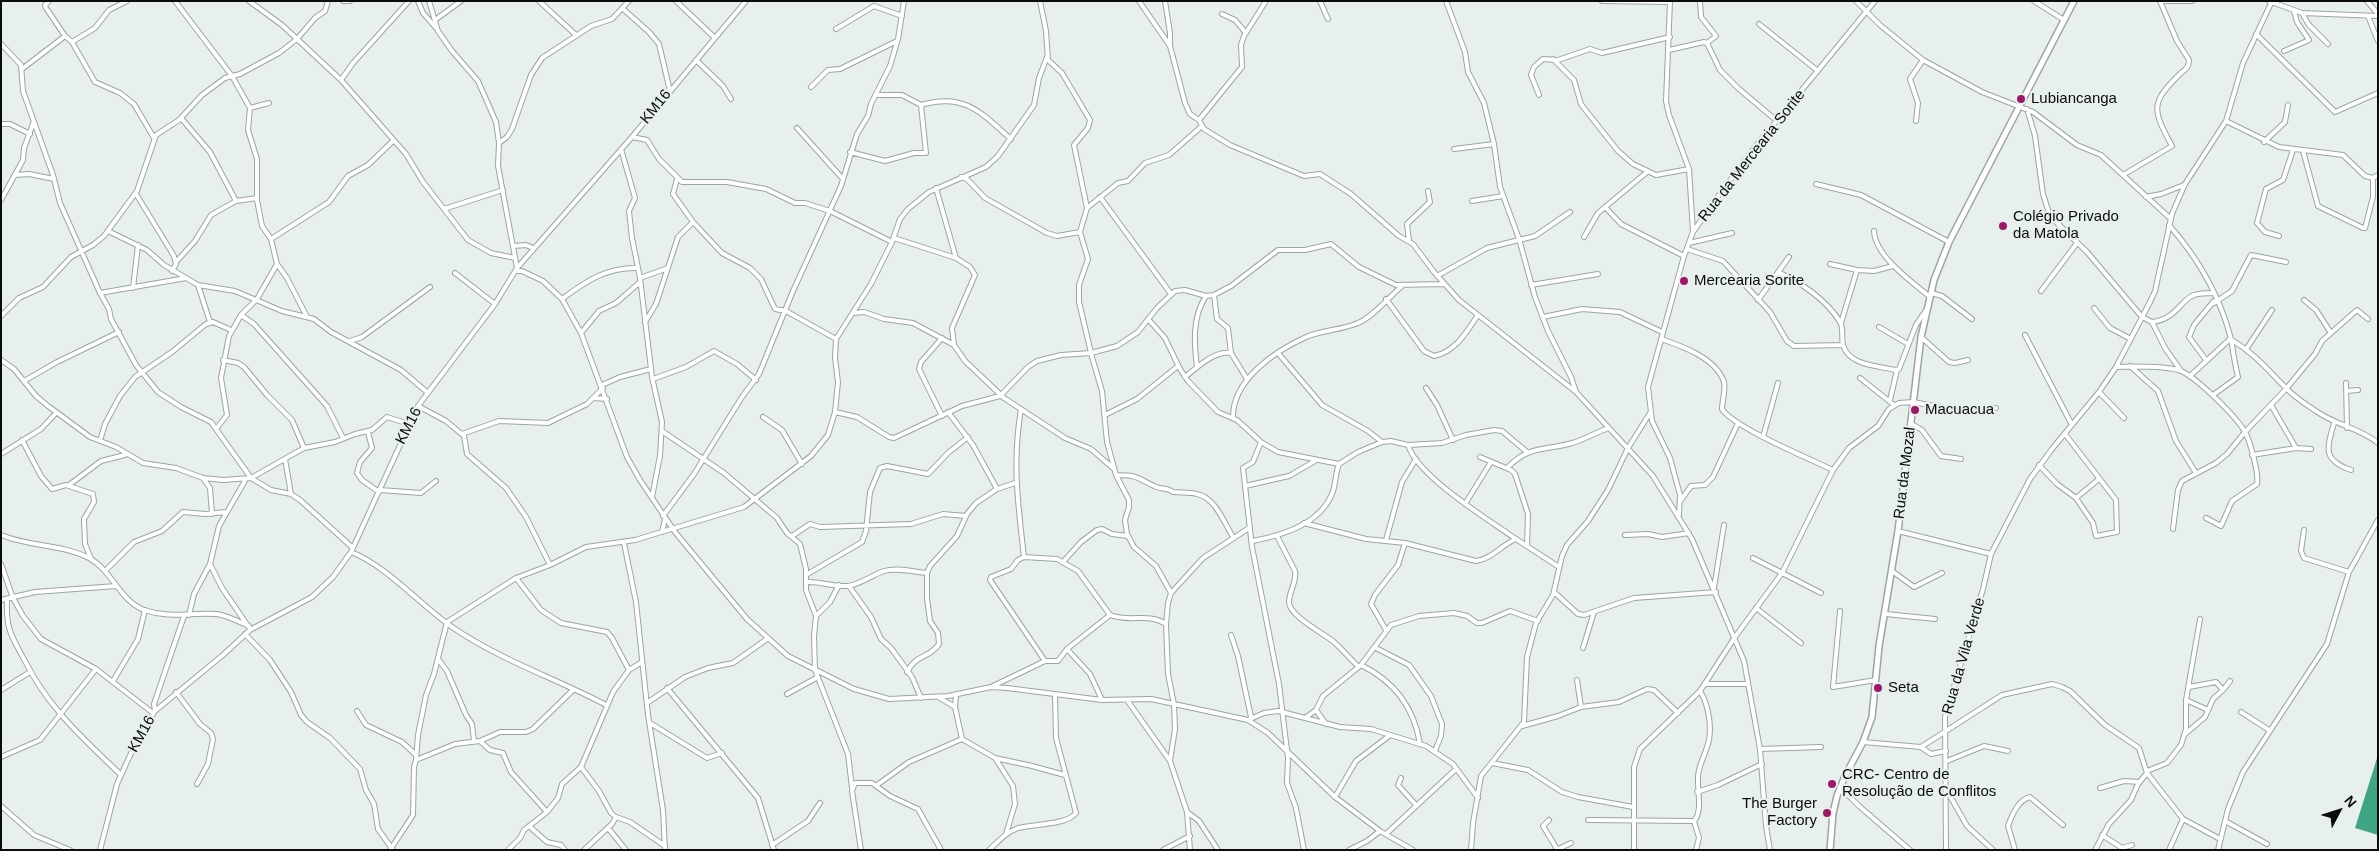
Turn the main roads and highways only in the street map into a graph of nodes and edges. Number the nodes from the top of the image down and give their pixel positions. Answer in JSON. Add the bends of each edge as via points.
{"nodes":[{"id":1,"x":2074,"y":1,"type":"edge"},
{"id":2,"x":1830,"y":850,"type":"edge"}],
"edges":[{"from":1,"to":2,"type":"main road","name":"Rua da Mozal","via":[[1938,267],[1921,337],[1872,717],[1840,787],[1833,813]]}]}
